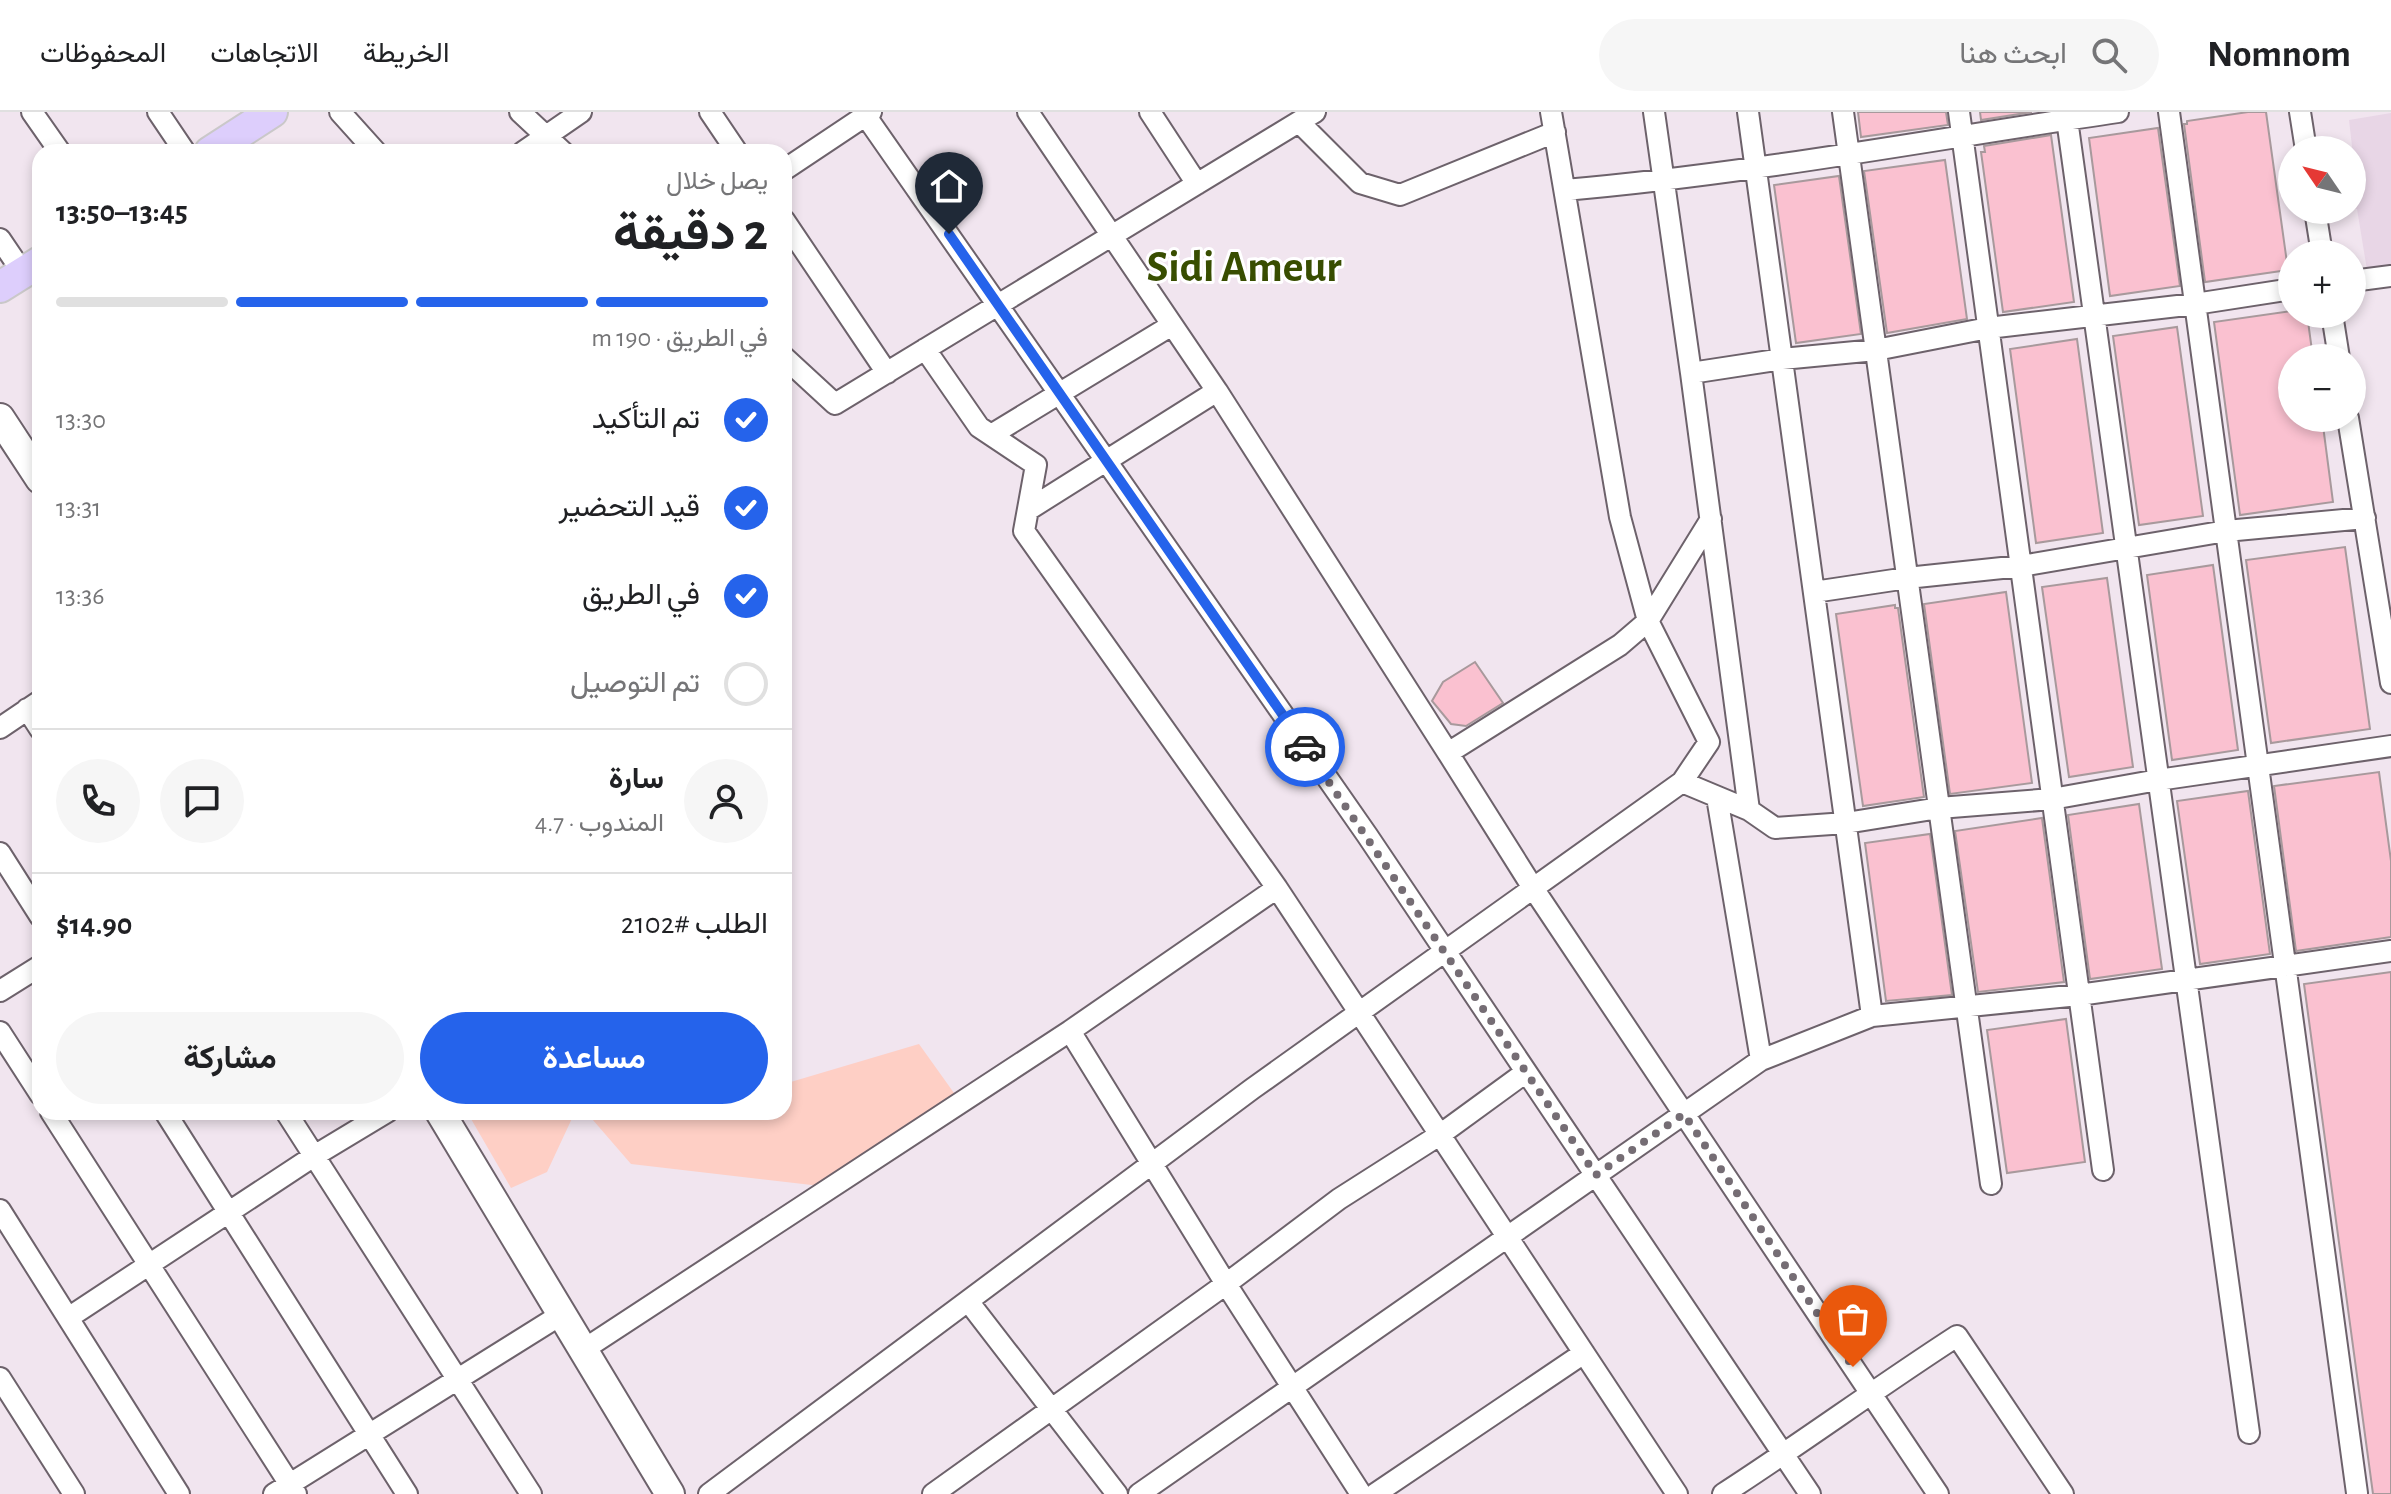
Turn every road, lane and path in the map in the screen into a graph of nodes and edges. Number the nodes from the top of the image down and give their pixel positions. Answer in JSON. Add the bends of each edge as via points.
{"nodes":[{"id":1,"x":32,"y":112,"type":"edge"},
{"id":2,"x":158,"y":112,"type":"edge"},
{"id":3,"x":272,"y":112,"type":"edge"},
{"id":4,"x":340,"y":112,"type":"edge"},
{"id":5,"x":520,"y":112,"type":"edge"},
{"id":6,"x":581,"y":112,"type":"edge"},
{"id":7,"x":710,"y":112,"type":"edge"},
{"id":8,"x":1028,"y":112,"type":"edge"},
{"id":9,"x":1150,"y":112,"type":"edge"},
{"id":10,"x":1654,"y":112,"type":"edge"},
{"id":11,"x":1748,"y":112,"type":"edge"},
{"id":12,"x":1843,"y":112,"type":"edge"},
{"id":13,"x":1959,"y":112,"type":"edge"},
{"id":14,"x":2118,"y":112,"type":"edge"},
{"id":15,"x":2169,"y":112,"type":"edge"},
{"id":16,"x":2300,"y":112,"type":"edge"},
{"id":17,"x":867,"y":113,"type":"edge"},
{"id":18,"x":2067,"y":116,"type":"edge"},
{"id":19,"x":1307,"y":117,"type":"edge"},
{"id":20,"x":1553,"y":122,"type":"edge"},
{"id":21,"x":546,"y":136,"type":"junction"},
{"id":22,"x":1962,"y":136,"type":"junction"},
{"id":23,"x":2304,"y":136,"type":"edge"},
{"id":24,"x":54,"y":144,"type":"edge"},
{"id":25,"x":180,"y":144,"type":"edge"},
{"id":26,"x":222,"y":144,"type":"edge"},
{"id":27,"x":369,"y":144,"type":"edge"},
{"id":28,"x":534,"y":144,"type":"edge"},
{"id":29,"x":554,"y":144,"type":"edge"},
{"id":30,"x":732,"y":144,"type":"edge"},
{"id":31,"x":1848,"y":152,"type":"junction"},
{"id":32,"x":792,"y":165,"type":"edge"},
{"id":33,"x":1756,"y":169,"type":"junction"},
{"id":34,"x":1664,"y":181,"type":"junction"},
{"id":35,"x":1197,"y":184,"type":"junction"},
{"id":36,"x":1565,"y":190,"type":"junction"},
{"id":37,"x":792,"y":232,"type":"edge"},
{"id":38,"x":1112,"y":236,"type":"junction"},
{"id":39,"x":0,"y":239,"type":"edge"},
{"id":40,"x":21,"y":274,"type":"edge"},
{"id":41,"x":2391,"y":276,"type":"edge"},
{"id":42,"x":2366,"y":279,"type":"edge"},
{"id":43,"x":2278,"y":291,"type":"edge"},
{"id":44,"x":2195,"y":304,"type":"junction"},
{"id":45,"x":998,"y":305,"type":"junction"},
{"id":46,"x":2094,"y":314,"type":"junction"},
{"id":47,"x":1172,"y":325,"type":"junction"},
{"id":48,"x":1988,"y":328,"type":"junction"},
{"id":49,"x":925,"y":349,"type":"junction"},
{"id":50,"x":1876,"y":350,"type":"junction"},
{"id":51,"x":1782,"y":359,"type":"junction"},
{"id":52,"x":792,"y":364,"type":"edge"},
{"id":53,"x":887,"y":373,"type":"junction"},
{"id":54,"x":1691,"y":373,"type":"junction"},
{"id":55,"x":1217,"y":391,"type":"junction"},
{"id":56,"x":1060,"y":393,"type":"junction"},
{"id":57,"x":0,"y":418,"type":"edge"},
{"id":58,"x":2350,"y":432,"type":"edge"},
{"id":59,"x":991,"y":435,"type":"junction"},
{"id":60,"x":1107,"y":461,"type":"junction"},
{"id":61,"x":32,"y":467,"type":"edge"},
{"id":62,"x":1028,"y":510,"type":"junction"},
{"id":63,"x":2365,"y":518,"type":"junction"},
{"id":64,"x":1711,"y":519,"type":"junction"},
{"id":65,"x":2226,"y":531,"type":"junction"},
{"id":66,"x":2126,"y":548,"type":"junction"},
{"id":67,"x":2021,"y":566,"type":"junction"},
{"id":68,"x":1907,"y":578,"type":"junction"},
{"id":69,"x":1814,"y":592,"type":"junction"},
{"id":70,"x":1648,"y":621,"type":"junction"},
{"id":71,"x":2391,"y":683,"type":"edge"},
{"id":72,"x":32,"y":706,"type":"edge"},
{"id":73,"x":0,"y":727,"type":"edge"},
{"id":74,"x":2391,"y":746,"type":"edge"},
{"id":75,"x":1448,"y":753,"type":"junction"},
{"id":76,"x":2258,"y":765,"type":"junction"},
{"id":77,"x":2158,"y":780,"type":"junction"},
{"id":78,"x":1682,"y":782,"type":"junction"},
{"id":79,"x":1717,"y":797,"type":"junction"},
{"id":80,"x":2052,"y":799,"type":"junction"},
{"id":81,"x":1939,"y":808,"type":"junction"},
{"id":82,"x":1749,"y":810,"type":"junction"},
{"id":83,"x":1846,"y":823,"type":"junction"},
{"id":84,"x":0,"y":853,"type":"edge"},
{"id":85,"x":1277,"y":888,"type":"junction"},
{"id":86,"x":1533,"y":888,"type":"junction"},
{"id":87,"x":32,"y":903,"type":"edge"},
{"id":88,"x":1445,"y":951,"type":"junction"},
{"id":89,"x":2391,"y":951,"type":"edge"},
{"id":90,"x":2285,"y":965,"type":"junction"},
{"id":91,"x":32,"y":971,"type":"edge"},
{"id":92,"x":2186,"y":979,"type":"junction"},
{"id":93,"x":0,"y":991,"type":"edge"},
{"id":94,"x":2079,"y":995,"type":"junction"},
{"id":95,"x":1967,"y":1005,"type":"junction"},
{"id":96,"x":1360,"y":1012,"type":"junction"},
{"id":97,"x":1872,"y":1016,"type":"junction"},
{"id":98,"x":1070,"y":1031,"type":"junction"},
{"id":99,"x":0,"y":1032,"type":"edge"},
{"id":100,"x":1761,"y":1060,"type":"junction"},
{"id":101,"x":1526,"y":1072,"type":"junction"},
{"id":102,"x":32,"y":1082,"type":"edge"},
{"id":103,"x":1684,"y":1114,"type":"junction"},
{"id":104,"x":56,"y":1120,"type":"edge"},
{"id":105,"x":170,"y":1120,"type":"edge"},
{"id":106,"x":291,"y":1120,"type":"edge"},
{"id":107,"x":374,"y":1120,"type":"edge"},
{"id":108,"x":445,"y":1120,"type":"edge"},
{"id":109,"x":1441,"y":1134,"type":"junction"},
{"id":110,"x":314,"y":1156,"type":"junction"},
{"id":111,"x":1152,"y":1164,"type":"junction"},
{"id":112,"x":2103,"y":1170,"type":"dead end"},
{"id":113,"x":1596,"y":1175,"type":"junction"},
{"id":114,"x":1991,"y":1184,"type":"dead end"},
{"id":115,"x":0,"y":1210,"type":"edge"},
{"id":116,"x":229,"y":1213,"type":"junction"},
{"id":117,"x":1508,"y":1237,"type":"junction"},
{"id":118,"x":149,"y":1263,"type":"junction"},
{"id":119,"x":1226,"y":1284,"type":"junction"},
{"id":120,"x":968,"y":1301,"type":"junction"},
{"id":121,"x":562,"y":1314,"type":"junction"},
{"id":122,"x":68,"y":1318,"type":"junction"},
{"id":123,"x":583,"y":1350,"type":"junction"},
{"id":124,"x":1584,"y":1353,"type":"junction"},
{"id":125,"x":0,"y":1378,"type":"edge"},
{"id":126,"x":457,"y":1380,"type":"junction"},
{"id":127,"x":1292,"y":1387,"type":"junction"},
{"id":128,"x":1870,"y":1392,"type":"junction"},
{"id":129,"x":1052,"y":1409,"type":"junction"},
{"id":130,"x":2249,"y":1433,"type":"dead end"},
{"id":131,"x":369,"y":1434,"type":"junction"},
{"id":132,"x":1784,"y":1455,"type":"junction"},
{"id":133,"x":287,"y":1491,"type":"edge"},
{"id":134,"x":2357,"y":1493,"type":"edge"},
{"id":135,"x":74,"y":1494,"type":"edge"},
{"id":136,"x":179,"y":1494,"type":"edge"},
{"id":137,"x":407,"y":1494,"type":"edge"},
{"id":138,"x":531,"y":1494,"type":"edge"},
{"id":139,"x":670,"y":1494,"type":"edge"},
{"id":140,"x":709,"y":1494,"type":"edge"},
{"id":141,"x":933,"y":1494,"type":"edge"},
{"id":142,"x":1117,"y":1494,"type":"edge"},
{"id":143,"x":1139,"y":1494,"type":"edge"},
{"id":144,"x":1361,"y":1494,"type":"edge"},
{"id":145,"x":1375,"y":1494,"type":"edge"},
{"id":146,"x":1677,"y":1494,"type":"edge"},
{"id":147,"x":1723,"y":1494,"type":"edge"},
{"id":148,"x":1810,"y":1494,"type":"edge"},
{"id":149,"x":1938,"y":1494,"type":"edge"},
{"id":150,"x":2063,"y":1494,"type":"edge"}],
"edges":[{"from":1,"to":24,"type":"street"},
{"from":2,"to":25,"type":"street"},
{"from":3,"to":26,"type":"main road"},
{"from":4,"to":27,"type":"street"},
{"from":5,"to":21,"type":"street"},
{"from":6,"to":21,"type":"street"},
{"from":7,"to":30,"type":"street"},
{"from":8,"to":38,"type":"street"},
{"from":9,"to":35,"type":"street"},
{"from":10,"to":34,"type":"street"},
{"from":11,"to":33,"type":"street"},
{"from":12,"to":31,"type":"street"},
{"from":13,"to":22,"type":"street"},
{"from":14,"to":18,"type":"street"},
{"from":15,"to":44,"type":"street"},
{"from":16,"to":23,"type":"street"},
{"from":17,"to":32,"type":"street"},
{"from":17,"to":45,"type":"street"},
{"from":18,"to":22,"type":"street"},
{"from":18,"to":46,"type":"street"},
{"from":19,"to":20,"type":"street","via":[[1360,183],[1400,195]]},
{"from":19,"to":35,"type":"street"},
{"from":20,"to":36,"type":"street"},
{"from":21,"to":28,"type":"street"},
{"from":21,"to":29,"type":"street"},
{"from":22,"to":31,"type":"street"},
{"from":22,"to":48,"type":"street"},
{"from":31,"to":33,"type":"street"},
{"from":31,"to":50,"type":"street"},
{"from":33,"to":34,"type":"street"},
{"from":33,"to":51,"type":"street"},
{"from":34,"to":36,"type":"street"},
{"from":34,"to":54,"type":"street"},
{"from":35,"to":38,"type":"street"},
{"from":36,"to":70,"type":"street","via":[[1620,517]]},
{"from":37,"to":53,"type":"street"},
{"from":38,"to":45,"type":"street"},
{"from":38,"to":47,"type":"street"},
{"from":39,"to":40,"type":"street"},
{"from":41,"to":42,"type":"street"},
{"from":43,"to":44,"type":"street"},
{"from":44,"to":46,"type":"street"},
{"from":44,"to":65,"type":"street"},
{"from":45,"to":49,"type":"street"},
{"from":45,"to":56,"type":"street"},
{"from":46,"to":48,"type":"street"},
{"from":46,"to":66,"type":"street"},
{"from":47,"to":55,"type":"street"},
{"from":47,"to":56,"type":"street"},
{"from":48,"to":50,"type":"street"},
{"from":48,"to":67,"type":"street"},
{"from":49,"to":53,"type":"street"},
{"from":49,"to":59,"type":"street","via":[[979,427]]},
{"from":50,"to":51,"type":"street"},
{"from":50,"to":68,"type":"street"},
{"from":51,"to":54,"type":"street"},
{"from":51,"to":69,"type":"street"},
{"from":52,"to":53,"type":"street","via":[[835,404]]},
{"from":54,"to":64,"type":"street"},
{"from":55,"to":60,"type":"street"},
{"from":55,"to":75,"type":"street"},
{"from":56,"to":59,"type":"street"},
{"from":56,"to":60,"type":"street"},
{"from":57,"to":61,"type":"main road"},
{"from":58,"to":63,"type":"street"},
{"from":59,"to":62,"type":"street","via":[[1036,465]]},
{"from":60,"to":62,"type":"street"},
{"from":60,"to":88,"type":"street"},
{"from":62,"to":85,"type":"street","via":[[1024,531]]},
{"from":63,"to":65,"type":"street"},
{"from":63,"to":71,"type":"street"},
{"from":64,"to":70,"type":"street"},
{"from":64,"to":82,"type":"street"},
{"from":65,"to":66,"type":"street"},
{"from":65,"to":76,"type":"street"},
{"from":66,"to":67,"type":"street"},
{"from":66,"to":77,"type":"street"},
{"from":67,"to":68,"type":"street"},
{"from":67,"to":80,"type":"street"},
{"from":68,"to":69,"type":"street"},
{"from":68,"to":81,"type":"street"},
{"from":69,"to":83,"type":"street"},
{"from":70,"to":75,"type":"street","via":[[1620,645]]},
{"from":70,"to":78,"type":"street","via":[[1709,742]]},
{"from":72,"to":73,"type":"street"},
{"from":74,"to":76,"type":"street"},
{"from":75,"to":86,"type":"street"},
{"from":76,"to":77,"type":"street"},
{"from":76,"to":90,"type":"street"},
{"from":77,"to":80,"type":"street"},
{"from":77,"to":92,"type":"street"},
{"from":78,"to":79,"type":"street"},
{"from":78,"to":86,"type":"street"},
{"from":79,"to":82,"type":"street"},
{"from":79,"to":100,"type":"street"},
{"from":80,"to":81,"type":"street"},
{"from":80,"to":94,"type":"street"},
{"from":81,"to":83,"type":"street"},
{"from":81,"to":95,"type":"street"},
{"from":82,"to":83,"type":"street","via":[[1775,828]]},
{"from":83,"to":97,"type":"street"},
{"from":84,"to":87,"type":"street"},
{"from":85,"to":96,"type":"street"},
{"from":85,"to":98,"type":"street"},
{"from":86,"to":88,"type":"street"},
{"from":86,"to":103,"type":"street"},
{"from":88,"to":96,"type":"street"},
{"from":88,"to":101,"type":"street"},
{"from":89,"to":90,"type":"street"},
{"from":90,"to":92,"type":"street"},
{"from":90,"to":134,"type":"street"},
{"from":91,"to":93,"type":"street"},
{"from":92,"to":94,"type":"street"},
{"from":92,"to":130,"type":"street"},
{"from":94,"to":95,"type":"street"},
{"from":94,"to":112,"type":"street"},
{"from":95,"to":97,"type":"street"},
{"from":95,"to":114,"type":"street"},
{"from":96,"to":109,"type":"street"},
{"from":96,"to":111,"type":"street"},
{"from":97,"to":100,"type":"street"},
{"from":98,"to":111,"type":"street"},
{"from":98,"to":123,"type":"street"},
{"from":99,"to":102,"type":"street"},
{"from":100,"to":103,"type":"street"},
{"from":101,"to":109,"type":"street"},
{"from":101,"to":113,"type":"street"},
{"from":103,"to":113,"type":"street"},
{"from":103,"to":128,"type":"street"},
{"from":104,"to":118,"type":"street"},
{"from":105,"to":116,"type":"street"},
{"from":106,"to":110,"type":"street"},
{"from":107,"to":110,"type":"street"},
{"from":108,"to":121,"type":"main road"},
{"from":109,"to":117,"type":"street"},
{"from":109,"to":119,"type":"street","via":[[1339,1199]]},
{"from":110,"to":116,"type":"street"},
{"from":110,"to":126,"type":"street"},
{"from":111,"to":119,"type":"street"},
{"from":111,"to":120,"type":"street"},
{"from":113,"to":117,"type":"street"},
{"from":113,"to":132,"type":"street"},
{"from":115,"to":122,"type":"street"},
{"from":116,"to":118,"type":"street"},
{"from":116,"to":131,"type":"street"},
{"from":117,"to":124,"type":"street"},
{"from":117,"to":127,"type":"street"},
{"from":118,"to":122,"type":"street"},
{"from":118,"to":133,"type":"street"},
{"from":119,"to":127,"type":"street"},
{"from":119,"to":129,"type":"street"},
{"from":120,"to":129,"type":"street"},
{"from":120,"to":140,"type":"street"},
{"from":121,"to":123,"type":"main road"},
{"from":121,"to":126,"type":"street"},
{"from":122,"to":136,"type":"street"},
{"from":123,"to":139,"type":"main road"},
{"from":124,"to":145,"type":"street"},
{"from":124,"to":146,"type":"street"},
{"from":125,"to":135,"type":"street"},
{"from":126,"to":131,"type":"street"},
{"from":126,"to":138,"type":"street"},
{"from":127,"to":143,"type":"street"},
{"from":127,"to":144,"type":"street"},
{"from":128,"to":132,"type":"street"},
{"from":128,"to":149,"type":"street"},
{"from":128,"to":150,"type":"street","via":[[1957,1336]]},
{"from":129,"to":141,"type":"street"},
{"from":129,"to":142,"type":"street"},
{"from":131,"to":133,"type":"street"},
{"from":131,"to":137,"type":"street"},
{"from":132,"to":147,"type":"street"},
{"from":132,"to":148,"type":"street"}]}
